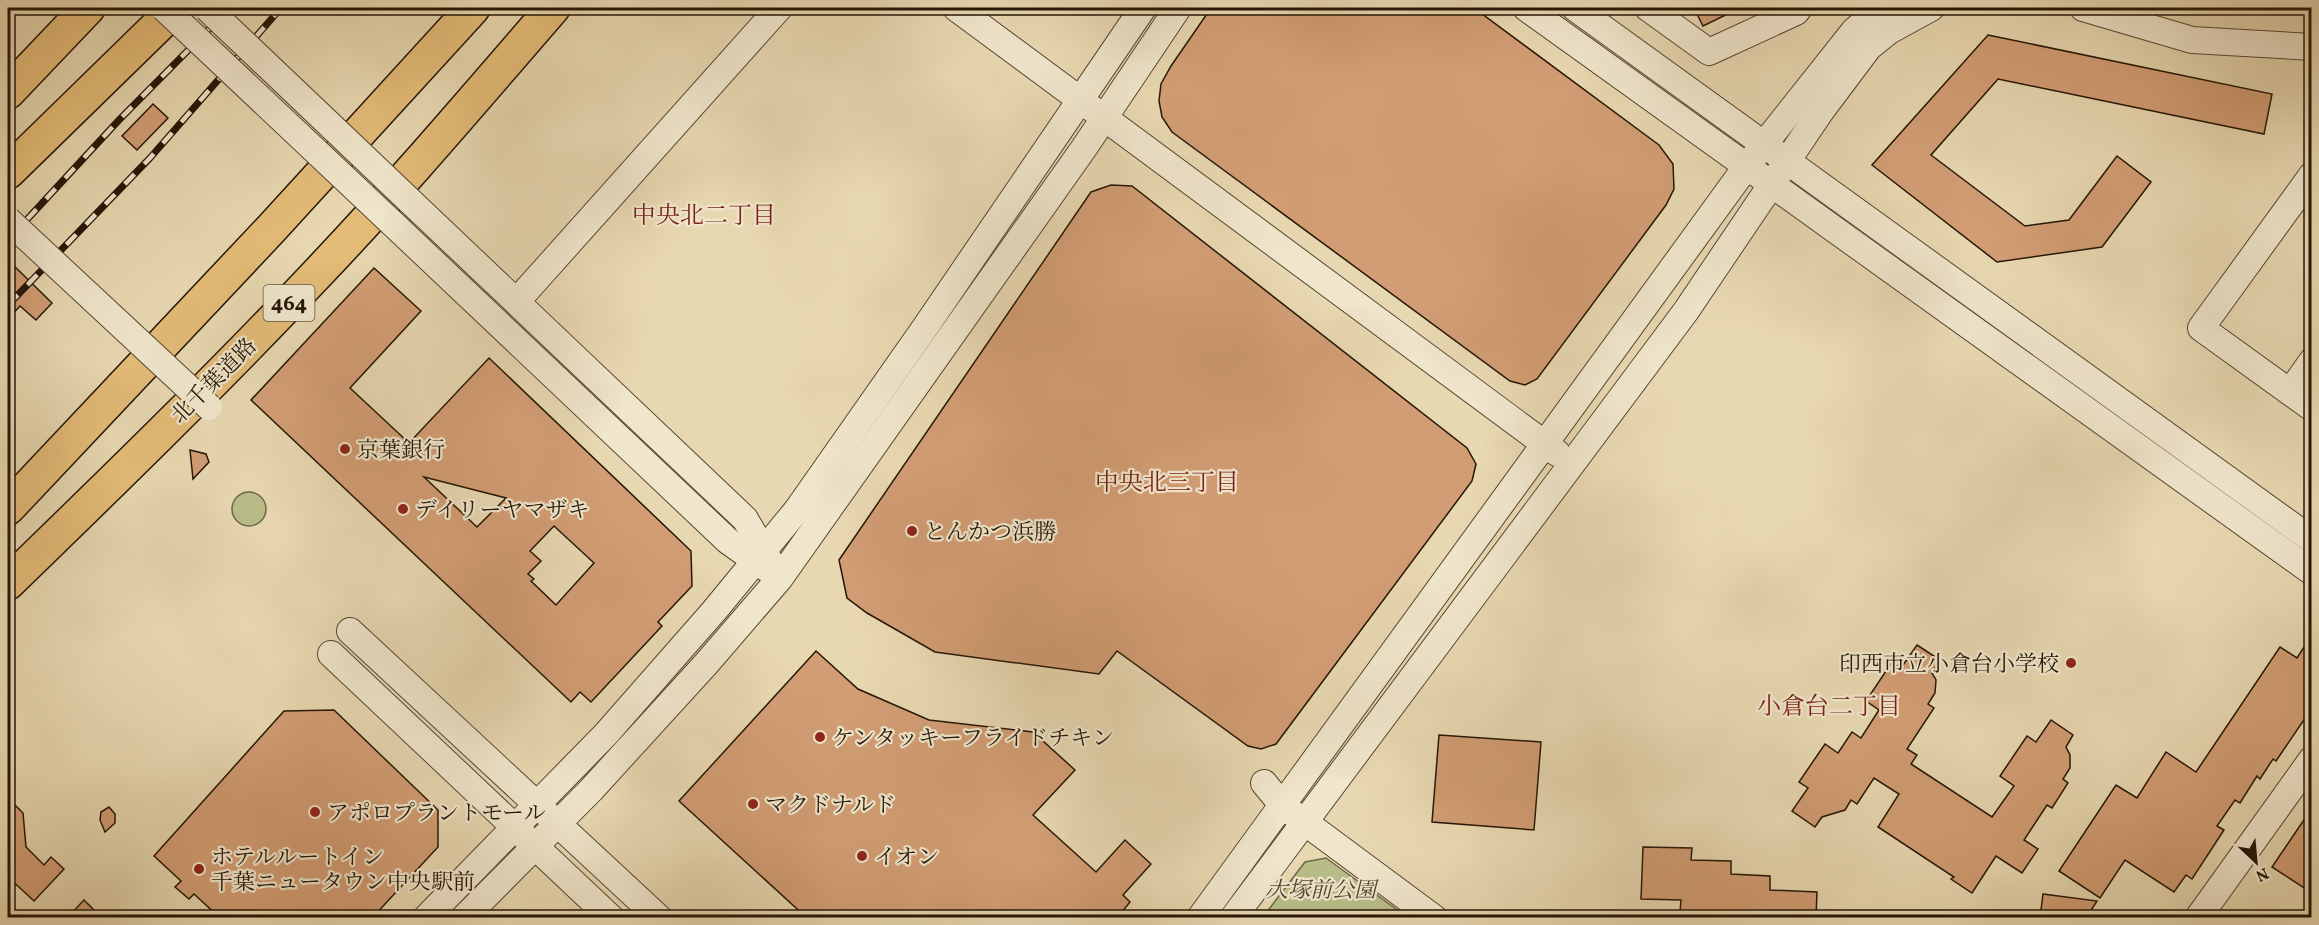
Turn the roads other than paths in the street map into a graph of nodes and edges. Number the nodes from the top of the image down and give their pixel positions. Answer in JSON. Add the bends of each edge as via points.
{"nodes":[{"id":1,"x":88,"y":8,"type":"edge"},
{"id":2,"x":164,"y":8,"type":"edge"},
{"id":3,"x":176,"y":8,"type":"edge"},
{"id":4,"x":207,"y":8,"type":"edge"},
{"id":5,"x":473,"y":8,"type":"edge"},
{"id":6,"x":553,"y":8,"type":"edge"},
{"id":7,"x":778,"y":8,"type":"edge"},
{"id":8,"x":956,"y":8,"type":"edge"},
{"id":9,"x":1143,"y":8,"type":"edge"},
{"id":10,"x":1178,"y":8,"type":"edge"},
{"id":11,"x":1526,"y":8,"type":"edge"},
{"id":12,"x":1648,"y":8,"type":"edge"},
{"id":13,"x":1799,"y":8,"type":"edge"},
{"id":14,"x":1880,"y":8,"type":"edge"},
{"id":15,"x":1931,"y":8,"type":"edge"},
{"id":16,"x":2083,"y":8,"type":"edge"},
{"id":17,"x":1586,"y":11,"type":"edge"},
{"id":18,"x":2312,"y":47,"type":"edge"},
{"id":19,"x":8,"y":92,"type":"edge"},
{"id":20,"x":1080,"y":99,"type":"junction"},
{"id":21,"x":1105,"y":118,"type":"junction"},
{"id":22,"x":1763,"y":145,"type":"junction"},
{"id":23,"x":1787,"y":162,"type":"junction"},
{"id":24,"x":1746,"y":167,"type":"junction"},
{"id":25,"x":8,"y":172,"type":"edge"},
{"id":26,"x":2312,"y":175,"type":"edge"},
{"id":27,"x":1771,"y":185,"type":"junction"},
{"id":28,"x":8,"y":220,"type":"edge"},
{"id":29,"x":517,"y":301,"type":"junction"},
{"id":30,"x":2312,"y":361,"type":"edge"},
{"id":31,"x":2290,"y":392,"type":"junction"},
{"id":32,"x":209,"y":407,"type":"dead end"},
{"id":33,"x":2312,"y":408,"type":"edge"},
{"id":34,"x":1544,"y":443,"type":"junction"},
{"id":35,"x":1572,"y":463,"type":"junction"},
{"id":36,"x":8,"y":508,"type":"edge"},
{"id":37,"x":2312,"y":540,"type":"edge"},
{"id":38,"x":759,"y":556,"type":"junction"},
{"id":39,"x":2312,"y":572,"type":"edge"},
{"id":40,"x":780,"y":578,"type":"junction"},
{"id":41,"x":8,"y":583,"type":"edge"},
{"id":42,"x":350,"y":631,"type":"dead end"},
{"id":43,"x":331,"y":654,"type":"dead end"},
{"id":44,"x":2312,"y":759,"type":"edge"},
{"id":45,"x":1259,"y":790,"type":"dead end"},
{"id":46,"x":537,"y":804,"type":"junction"},
{"id":47,"x":1283,"y":806,"type":"junction"},
{"id":48,"x":1305,"y":821,"type":"junction"},
{"id":49,"x":558,"y":824,"type":"junction"},
{"id":50,"x":514,"y":827,"type":"junction"},
{"id":51,"x":535,"y":846,"type":"junction"},
{"id":52,"x":426,"y":918,"type":"edge"},
{"id":53,"x":464,"y":918,"type":"edge"},
{"id":54,"x":611,"y":918,"type":"edge"},
{"id":55,"x":659,"y":918,"type":"edge"},
{"id":56,"x":1200,"y":918,"type":"edge"},
{"id":57,"x":1233,"y":918,"type":"edge"},
{"id":58,"x":1434,"y":918,"type":"edge"},
{"id":59,"x":2198,"y":918,"type":"edge"}],
"edges":[{"from":1,"to":19,"type":"highway"},
{"from":2,"to":38,"type":"street","bridge":true,"via":[[728,541]]},
{"from":3,"to":25,"type":"highway"},
{"from":4,"to":29,"type":"street","bridge":true},
{"from":5,"to":36,"type":"highway","number":"464","via":[[271,230]]},
{"from":6,"to":41,"type":"highway","name":"北千葉道路","number":"464","via":[[316,275]]},
{"from":7,"to":29,"type":"street"},
{"from":8,"to":20,"type":"street"},
{"from":9,"to":20,"type":"street"},
{"from":10,"to":21,"type":"street"},
{"from":11,"to":24,"type":"street"},
{"from":12,"to":13,"type":"street","via":[[1709,52]]},
{"from":14,"to":22,"type":"street","via":[[1854,31]]},
{"from":15,"to":23,"type":"street","via":[[1869,47]]},
{"from":16,"to":18,"type":"street","via":[[2192,40]]},
{"from":17,"to":22,"type":"street"},
{"from":20,"to":21,"type":"street"},
{"from":20,"to":38,"type":"street","via":[[918,339],[799,507]]},
{"from":21,"to":34,"type":"street"},
{"from":21,"to":40,"type":"street"},
{"from":22,"to":23,"type":"street"},
{"from":22,"to":24,"type":"street"},
{"from":23,"to":27,"type":"street"},
{"from":23,"to":37,"type":"street"},
{"from":24,"to":27,"type":"street"},
{"from":24,"to":34,"type":"street"},
{"from":26,"to":31,"type":"street","via":[[2201,328]]},
{"from":27,"to":35,"type":"street","via":[[1686,311]]},
{"from":27,"to":39,"type":"street"},
{"from":28,"to":32,"type":"street","bridge":true},
{"from":29,"to":38,"type":"street","via":[[745,519]]},
{"from":30,"to":31,"type":"street"},
{"from":31,"to":33,"type":"street"},
{"from":34,"to":35,"type":"street"},
{"from":34,"to":47,"type":"street"},
{"from":35,"to":48,"type":"street"},
{"from":38,"to":40,"type":"street"},
{"from":38,"to":46,"type":"street","via":[[606,734]]},
{"from":40,"to":49,"type":"street"},
{"from":42,"to":46,"type":"street"},
{"from":43,"to":50,"type":"street"},
{"from":44,"to":59,"type":"street"},
{"from":45,"to":47,"type":"street"},
{"from":46,"to":49,"type":"street"},
{"from":46,"to":50,"type":"street"},
{"from":47,"to":48,"type":"street"},
{"from":47,"to":56,"type":"street"},
{"from":48,"to":57,"type":"street"},
{"from":48,"to":58,"type":"street"},
{"from":49,"to":51,"type":"street"},
{"from":49,"to":55,"type":"street"},
{"from":50,"to":51,"type":"street"},
{"from":50,"to":52,"type":"street"},
{"from":51,"to":53,"type":"street"},
{"from":51,"to":54,"type":"street"}]}
